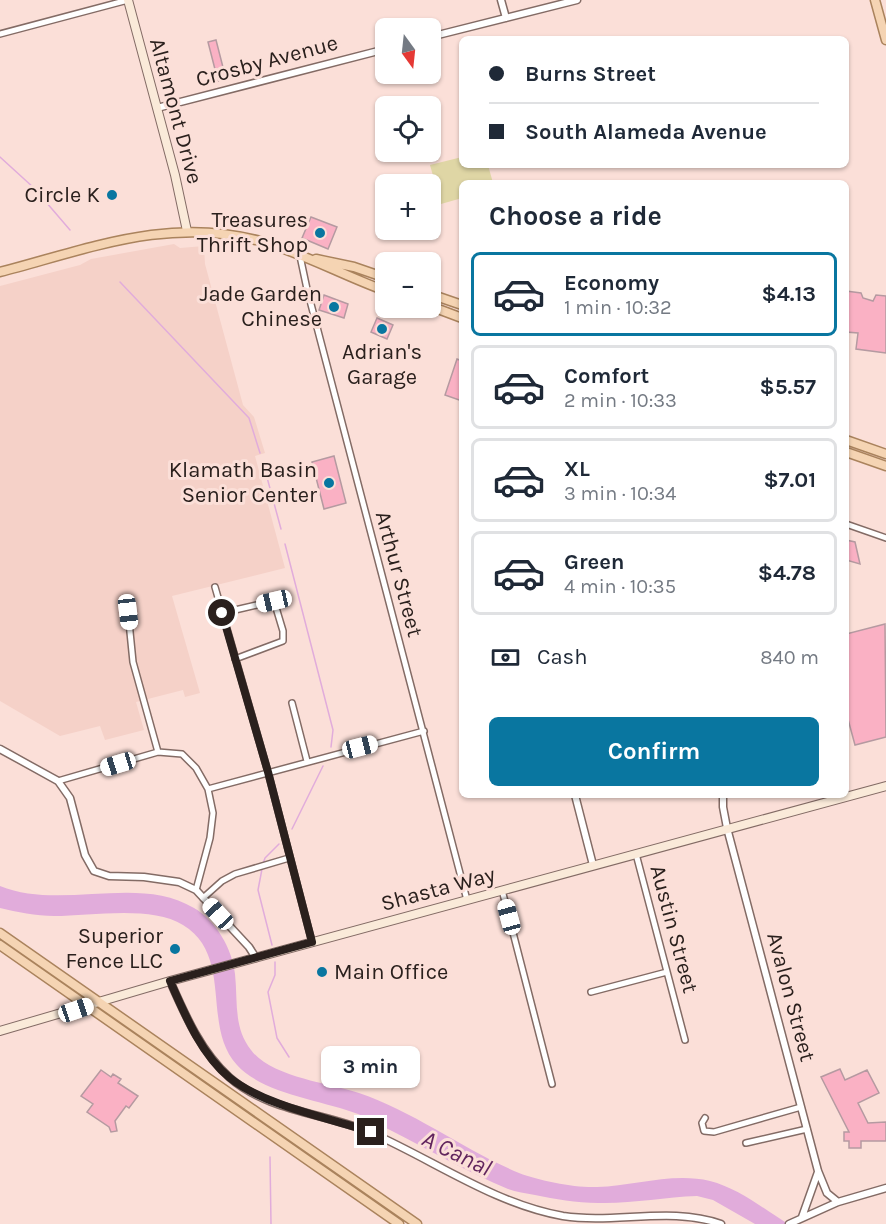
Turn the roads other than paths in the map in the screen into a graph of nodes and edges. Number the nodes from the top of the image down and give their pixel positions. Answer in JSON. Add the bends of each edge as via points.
{"nodes":[{"id":1,"x":128,"y":0,"type":"edge"},
{"id":2,"x":501,"y":0,"type":"edge"},
{"id":3,"x":577,"y":0,"type":"edge"},
{"id":4,"x":875,"y":0,"type":"edge"},
{"id":5,"x":506,"y":18,"type":"junction"},
{"id":6,"x":0,"y":34,"type":"edge"},
{"id":7,"x":441,"y":34,"type":"edge"},
{"id":8,"x":886,"y":40,"type":"edge"},
{"id":9,"x":375,"y":52,"type":"edge"},
{"id":10,"x":157,"y":108,"type":"junction"},
{"id":11,"x":187,"y":231,"type":"junction"},
{"id":12,"x":300,"y":256,"type":"junction"},
{"id":13,"x":0,"y":272,"type":"edge"},
{"id":14,"x":375,"y":274,"type":"edge"},
{"id":15,"x":375,"y":287,"type":"edge"},
{"id":16,"x":441,"y":298,"type":"edge"},
{"id":17,"x":459,"y":304,"type":"edge"},
{"id":18,"x":441,"y":310,"type":"edge"},
{"id":19,"x":459,"y":317,"type":"edge"},
{"id":20,"x":849,"y":441,"type":"edge"},
{"id":21,"x":849,"y":453,"type":"edge"},
{"id":22,"x":886,"y":454,"type":"edge"},
{"id":23,"x":886,"y":465,"type":"edge"},
{"id":24,"x":849,"y":526,"type":"edge"},
{"id":25,"x":886,"y":538,"type":"edge"},
{"id":26,"x":215,"y":587,"type":"dead end"},
{"id":27,"x":128,"y":612,"type":"dead end"},
{"id":28,"x":222,"y":613,"type":"junction"},
{"id":29,"x":235,"y":659,"type":"junction"},
{"id":30,"x":292,"y":702,"type":"dead end"},
{"id":31,"x":424,"y":731,"type":"junction"},
{"id":32,"x":0,"y":748,"type":"edge"},
{"id":33,"x":158,"y":752,"type":"junction"},
{"id":34,"x":307,"y":761,"type":"junction"},
{"id":35,"x":268,"y":772,"type":"junction"},
{"id":36,"x":58,"y":781,"type":"junction"},
{"id":37,"x":886,"y":786,"type":"edge"},
{"id":38,"x":208,"y":789,"type":"junction"},
{"id":39,"x":849,"y":796,"type":"edge"},
{"id":40,"x":575,"y":798,"type":"edge"},
{"id":41,"x":723,"y":798,"type":"edge"},
{"id":42,"x":841,"y":798,"type":"edge"},
{"id":43,"x":727,"y":828,"type":"junction"},
{"id":44,"x":636,"y":854,"type":"junction"},
{"id":45,"x":289,"y":858,"type":"junction"},
{"id":46,"x":593,"y":866,"type":"junction"},
{"id":47,"x":196,"y":890,"type":"junction"},
{"id":48,"x":502,"y":890,"type":"junction"},
{"id":49,"x":203,"y":898,"type":"junction"},
{"id":50,"x":467,"y":900,"type":"junction"},
{"id":51,"x":0,"y":933,"type":"edge"},
{"id":52,"x":312,"y":942,"type":"junction"},
{"id":53,"x":0,"y":945,"type":"edge"},
{"id":54,"x":256,"y":958,"type":"junction"},
{"id":55,"x":667,"y":972,"type":"junction"},
{"id":56,"x":170,"y":981,"type":"junction"},
{"id":57,"x":591,"y":992,"type":"dead end"},
{"id":58,"x":99,"y":1002,"type":"junction"},
{"id":59,"x":88,"y":1006,"type":"junction"},
{"id":60,"x":0,"y":1031,"type":"edge"},
{"id":61,"x":685,"y":1040,"type":"dead end"},
{"id":62,"x":552,"y":1084,"type":"dead end"},
{"id":63,"x":801,"y":1107,"type":"junction"},
{"id":64,"x":705,"y":1118,"type":"dead end"},
{"id":65,"x":807,"y":1130,"type":"junction"},
{"id":66,"x":746,"y":1143,"type":"dead end"},
{"id":67,"x":818,"y":1172,"type":"junction"},
{"id":68,"x":886,"y":1188,"type":"edge"},
{"id":69,"x":838,"y":1202,"type":"junction"},
{"id":70,"x":802,"y":1217,"type":"junction"},
{"id":71,"x":715,"y":1223,"type":"edge"},
{"id":72,"x":791,"y":1223,"type":"edge"},
{"id":73,"x":399,"y":1224,"type":"edge"},
{"id":74,"x":417,"y":1224,"type":"edge"}],
"edges":[{"from":1,"to":6,"type":"street"},
{"from":1,"to":10,"type":"main road","name":"Altamont Drive"},
{"from":2,"to":5,"type":"street"},
{"from":3,"to":5,"type":"street"},
{"from":4,"to":8,"type":"main road"},
{"from":5,"to":7,"type":"street"},
{"from":9,"to":10,"type":"street","name":"Crosby Avenue"},
{"from":10,"to":11,"type":"main road","name":"Altamont Drive"},
{"from":11,"to":12,"type":"main road","via":[[234,235]]},
{"from":11,"to":13,"type":"main road","via":[[122,240]]},
{"from":12,"to":14,"type":"main road"},
{"from":12,"to":15,"type":"main road"},
{"from":12,"to":31,"type":"street","name":"Arthur Street"},
{"from":16,"to":17,"type":"main road"},
{"from":18,"to":19,"type":"main road"},
{"from":20,"to":22,"type":"main road"},
{"from":21,"to":23,"type":"main road"},
{"from":24,"to":25,"type":"street"},
{"from":26,"to":28,"type":"street"},
{"from":27,"to":33,"type":"street","via":[[134,662]]},
{"from":28,"to":29,"type":"street"},
{"from":28,"to":29,"type":"street","via":[[274,601],[284,631],[283,641]]},
{"from":29,"to":35,"type":"street"},
{"from":30,"to":34,"type":"street"},
{"from":31,"to":34,"type":"street"},
{"from":31,"to":50,"type":"street","name":"Arthur Street"},
{"from":32,"to":36,"type":"street"},
{"from":33,"to":36,"type":"street"},
{"from":33,"to":38,"type":"street","via":[[182,754]]},
{"from":34,"to":35,"type":"street"},
{"from":35,"to":38,"type":"street"},
{"from":35,"to":45,"type":"street"},
{"from":36,"to":47,"type":"street","via":[[70,798],[85,855],[94,871],[109,876],[179,882]]},
{"from":37,"to":39,"type":"main road","name":"Shasta Way"},
{"from":38,"to":47,"type":"street","via":[[213,813]]},
{"from":40,"to":46,"type":"street"},
{"from":41,"to":43,"type":"street","name":"Avalon Street"},
{"from":42,"to":43,"type":"main road","name":"Shasta Way"},
{"from":43,"to":44,"type":"main road","name":"Shasta Way"},
{"from":43,"to":63,"type":"street","name":"Avalon Street"},
{"from":44,"to":46,"type":"main road","name":"Shasta Way"},
{"from":44,"to":55,"type":"street","name":"Austin Street"},
{"from":45,"to":49,"type":"street","via":[[235,874]]},
{"from":45,"to":52,"type":"street"},
{"from":46,"to":48,"type":"main road","name":"Shasta Way"},
{"from":47,"to":49,"type":"street"},
{"from":48,"to":50,"type":"main road","name":"Shasta Way"},
{"from":48,"to":62,"type":"street"},
{"from":49,"to":54,"type":"street"},
{"from":50,"to":52,"type":"main road","name":"Shasta Way"},
{"from":51,"to":58,"type":"main road"},
{"from":52,"to":54,"type":"main road","name":"Shasta Way"},
{"from":53,"to":59,"type":"main road"},
{"from":54,"to":56,"type":"main road","name":"Shasta Way"},
{"from":55,"to":57,"type":"street"},
{"from":55,"to":61,"type":"street","name":"Austin Street"},
{"from":56,"to":58,"type":"main road","name":"Shasta Way"},
{"from":56,"to":71,"type":"street","via":[[214,1060],[230,1078],[269,1100],[371,1132],[459,1177],[538,1210],[598,1219],[694,1216]]},
{"from":58,"to":59,"type":"main road","name":"Shasta Way"},
{"from":58,"to":74,"type":"main road"},
{"from":59,"to":60,"type":"main road","name":"Shasta Way"},
{"from":59,"to":73,"type":"main road"},
{"from":63,"to":64,"type":"street","via":[[714,1132],[704,1131]]},
{"from":63,"to":65,"type":"street","name":"Avalon Street"},
{"from":65,"to":66,"type":"street"},
{"from":65,"to":67,"type":"street","name":"Avalon Street"},
{"from":67,"to":69,"type":"street","name":"Avalon Street","via":[[827,1193]]},
{"from":67,"to":70,"type":"street"},
{"from":68,"to":69,"type":"street"},
{"from":69,"to":70,"type":"street"},
{"from":70,"to":72,"type":"street"}]}
